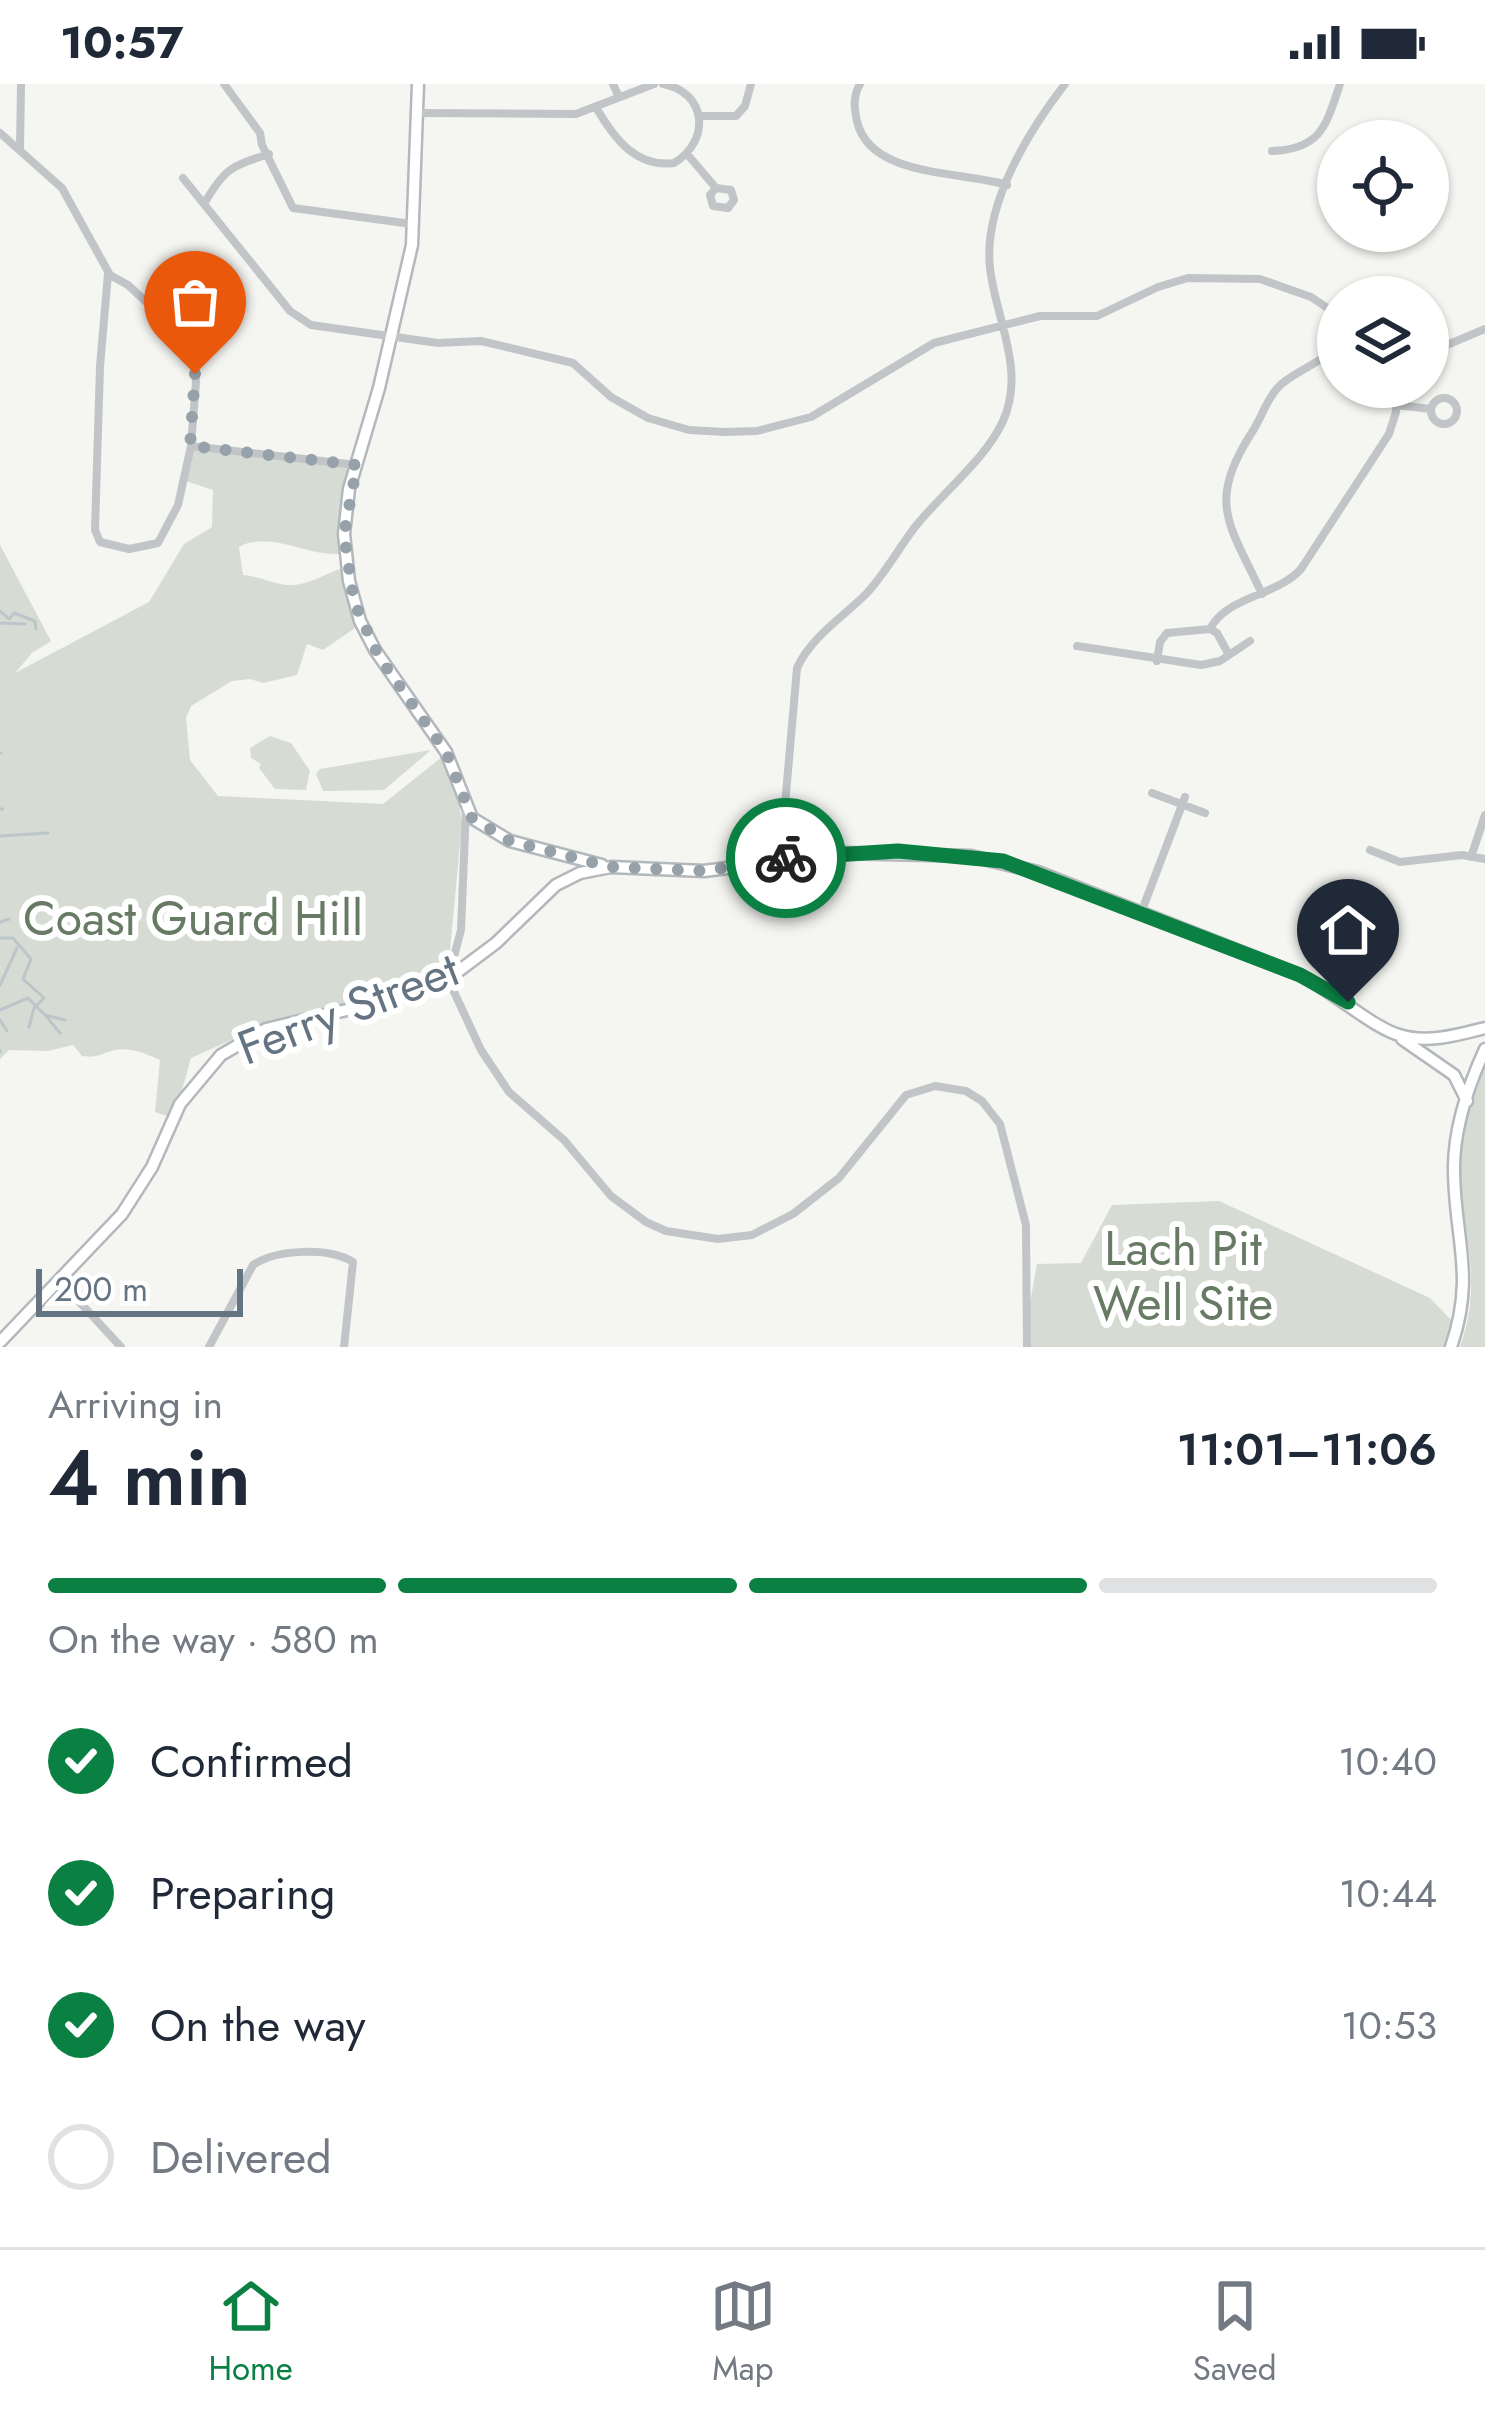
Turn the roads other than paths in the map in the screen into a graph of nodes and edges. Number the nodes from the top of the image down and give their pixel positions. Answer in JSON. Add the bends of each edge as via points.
{"nodes":[{"id":1,"x":20,"y":84,"type":"edge"},
{"id":2,"x":224,"y":84,"type":"edge"},
{"id":3,"x":418,"y":84,"type":"edge"},
{"id":4,"x":613,"y":84,"type":"edge"},
{"id":5,"x":654,"y":84,"type":"edge"},
{"id":6,"x":663,"y":84,"type":"edge"},
{"id":7,"x":751,"y":84,"type":"edge"},
{"id":8,"x":860,"y":84,"type":"edge"},
{"id":9,"x":1065,"y":84,"type":"edge"},
{"id":10,"x":1340,"y":84,"type":"edge"},
{"id":11,"x":689,"y":88,"type":"edge"},
{"id":12,"x":619,"y":97,"type":"junction"},
{"id":13,"x":598,"y":109,"type":"junction"},
{"id":14,"x":417,"y":113,"type":"junction"},
{"id":15,"x":700,"y":116,"type":"junction"},
{"id":16,"x":0,"y":133,"type":"edge"},
{"id":17,"x":20,"y":148,"type":"junction"},
{"id":18,"x":1272,"y":151,"type":"dead end"},
{"id":19,"x":269,"y":154,"type":"junction"},
{"id":20,"x":687,"y":154,"type":"junction"},
{"id":21,"x":183,"y":178,"type":"dead end"},
{"id":22,"x":1007,"y":185,"type":"junction"},
{"id":23,"x":716,"y":188,"type":"dead end"},
{"id":24,"x":204,"y":204,"type":"junction"},
{"id":25,"x":414,"y":224,"type":"junction"},
{"id":26,"x":108,"y":272,"type":"junction"},
{"id":27,"x":1317,"y":303,"type":"edge"},
{"id":28,"x":1002,"y":326,"type":"junction"},
{"id":29,"x":1485,"y":329,"type":"edge"},
{"id":30,"x":392,"y":336,"type":"junction"},
{"id":31,"x":1449,"y":344,"type":"edge"},
{"id":32,"x":1317,"y":363,"type":"edge"},
{"id":33,"x":1395,"y":408,"type":"edge"},
{"id":34,"x":1417,"y":408,"type":"edge"},
{"id":35,"x":1431,"y":410,"type":"dead end"},
{"id":36,"x":190,"y":446,"type":"junction"},
{"id":37,"x":357,"y":465,"type":"junction"},
{"id":38,"x":1262,"y":594,"type":"junction"},
{"id":39,"x":1210,"y":628,"type":"junction"},
{"id":40,"x":1250,"y":641,"type":"dead end"},
{"id":41,"x":1077,"y":646,"type":"dead end"},
{"id":42,"x":1229,"y":655,"type":"junction"},
{"id":43,"x":1157,"y":661,"type":"junction"},
{"id":44,"x":1152,"y":793,"type":"dead end"},
{"id":45,"x":465,"y":800,"type":"junction"},
{"id":46,"x":1184,"y":801,"type":"junction"},
{"id":47,"x":1205,"y":813,"type":"dead end"},
{"id":48,"x":1485,"y":815,"type":"edge"},
{"id":49,"x":1370,"y":850,"type":"dead end"},
{"id":50,"x":805,"y":856,"type":"junction"},
{"id":51,"x":1472,"y":857,"type":"junction"},
{"id":52,"x":1485,"y":859,"type":"edge"},
{"id":53,"x":611,"y":867,"type":"junction"},
{"id":54,"x":1141,"y":914,"type":"junction"},
{"id":55,"x":448,"y":979,"type":"junction"},
{"id":56,"x":1485,"y":1028,"type":"edge"},
{"id":57,"x":1395,"y":1034,"type":"junction"},
{"id":58,"x":1485,"y":1049,"type":"edge"},
{"id":59,"x":1467,"y":1101,"type":"junction"},
{"id":60,"x":61,"y":1282,"type":"junction"},
{"id":61,"x":0,"y":1342,"type":"edge"},
{"id":62,"x":121,"y":1347,"type":"edge"},
{"id":63,"x":209,"y":1347,"type":"edge"},
{"id":64,"x":344,"y":1347,"type":"edge"},
{"id":65,"x":1027,"y":1347,"type":"edge"},
{"id":66,"x":1451,"y":1347,"type":"edge"}],
"edges":[{"from":1,"to":17,"type":"street"},
{"from":2,"to":19,"type":"street"},
{"from":3,"to":14,"type":"street"},
{"from":4,"to":12,"type":"street"},
{"from":5,"to":12,"type":"street"},
{"from":6,"to":11,"type":"street"},
{"from":7,"to":15,"type":"street","via":[[736,116]]},
{"from":8,"to":22,"type":"street","via":[[858,127],[879,156]]},
{"from":9,"to":22,"type":"street"},
{"from":10,"to":18,"type":"street","via":[[1321,133],[1301,148]]},
{"from":11,"to":15,"type":"street"},
{"from":12,"to":13,"type":"street"},
{"from":13,"to":14,"type":"street"},
{"from":13,"to":20,"type":"street","via":[[616,139],[641,158],[668,165]]},
{"from":14,"to":25,"type":"street"},
{"from":15,"to":20,"type":"street"},
{"from":16,"to":17,"type":"street"},
{"from":17,"to":26,"type":"street","via":[[62,188]]},
{"from":19,"to":24,"type":"street","via":[[221,174]]},
{"from":19,"to":25,"type":"street","via":[[293,208]]},
{"from":20,"to":23,"type":"street"},
{"from":21,"to":24,"type":"street"},
{"from":22,"to":28,"type":"street","via":[[989,249]]},
{"from":24,"to":30,"type":"street","via":[[299,319]]},
{"from":25,"to":30,"type":"street"},
{"from":26,"to":36,"type":"street","via":[[190,346]]},
{"from":26,"to":36,"type":"street","via":[[100,542],[129,549],[158,543],[178,505]]},
{"from":27,"to":28,"type":"street","via":[[1261,279],[1188,278],[1097,316]]},
{"from":28,"to":30,"type":"street","via":[[925,346],[800,421],[725,432],[648,418],[572,363],[481,341]]},
{"from":28,"to":50,"type":"street","via":[[1012,378],[1002,425],[797,668],[784,805]]},
{"from":29,"to":31,"type":"street"},
{"from":30,"to":37,"type":"street"},
{"from":32,"to":38,"type":"street","via":[[1277,388],[1229,471],[1228,520]]},
{"from":33,"to":38,"type":"street","via":[[1383,444],[1310,559]]},
{"from":34,"to":35,"type":"street"},
{"from":36,"to":37,"type":"street"},
{"from":37,"to":45,"type":"street","via":[[344,534],[354,602],[379,657],[446,752]]},
{"from":38,"to":39,"type":"street","via":[[1223,612]]},
{"from":39,"to":42,"type":"street"},
{"from":39,"to":43,"type":"street","via":[[1166,633]]},
{"from":40,"to":42,"type":"street"},
{"from":41,"to":43,"type":"street"},
{"from":42,"to":43,"type":"street","via":[[1202,665]]},
{"from":44,"to":46,"type":"street"},
{"from":45,"to":53,"type":"street","via":[[472,818],[501,837]]},
{"from":45,"to":55,"type":"street","via":[[460,930]]},
{"from":46,"to":47,"type":"street"},
{"from":46,"to":54,"type":"street"},
{"from":48,"to":51,"type":"street"},
{"from":49,"to":51,"type":"street","via":[[1400,862]]},
{"from":50,"to":53,"type":"street","name":"Ferry Street","via":[[704,871]]},
{"from":50,"to":54,"type":"street","name":"Ferry Street","via":[[898,851],[986,858]]},
{"from":51,"to":52,"type":"street"},
{"from":53,"to":55,"type":"street","name":"Ferry Street","via":[[556,885]]},
{"from":54,"to":57,"type":"street","name":"Ferry Street","via":[[1311,980]]},
{"from":55,"to":60,"type":"street","name":"Ferry Street","via":[[266,1029],[221,1055],[180,1104],[134,1198]]},
{"from":55,"to":65,"type":"street","via":[[509,1092],[624,1207],[693,1238],[752,1235],[793,1214],[839,1178],[906,1095],[952,1086],[982,1101],[1000,1124],[1026,1225]]},
{"from":56,"to":57,"type":"street"},
{"from":57,"to":59,"type":"street","name":"Ferry Street","via":[[1454,1075]]},
{"from":58,"to":59,"type":"street"},
{"from":59,"to":66,"type":"street","via":[[1454,1166],[1466,1286]]},
{"from":60,"to":61,"type":"street","name":"Ferry Street"},
{"from":60,"to":62,"type":"street"},
{"from":63,"to":64,"type":"street","via":[[260,1260],[335,1254],[353,1262]]}]}
